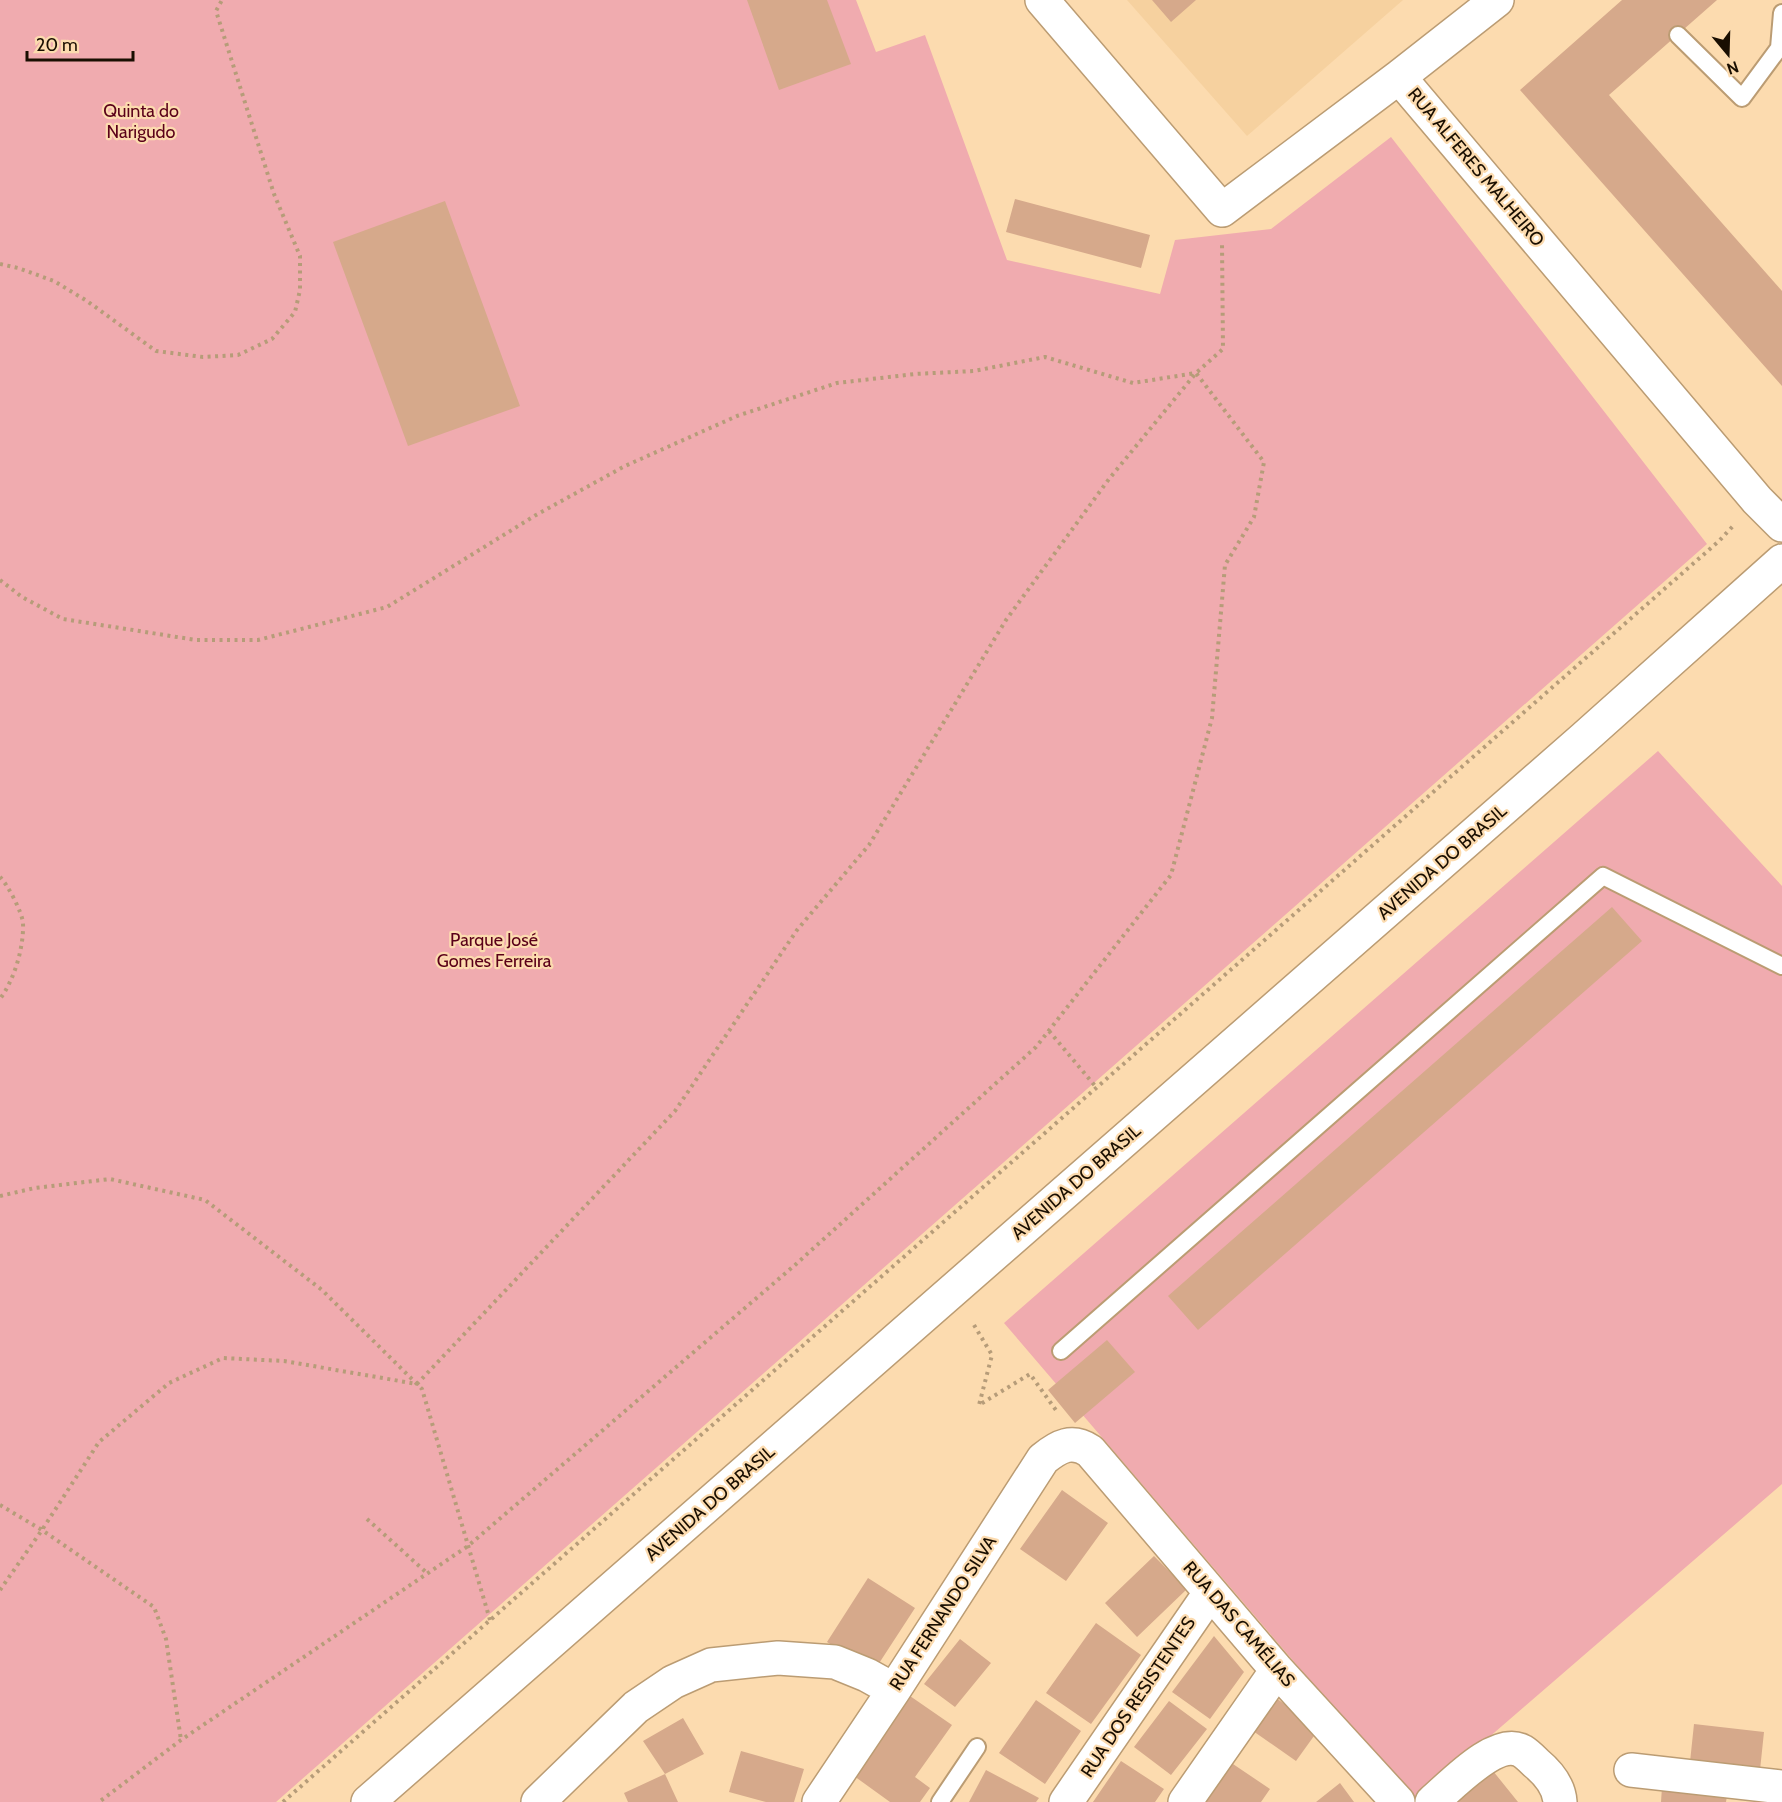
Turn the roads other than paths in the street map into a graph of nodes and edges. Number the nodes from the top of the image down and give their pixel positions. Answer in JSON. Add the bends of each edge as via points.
{"nodes":[{"id":1,"x":1042,"y":0,"type":"edge"},
{"id":2,"x":1497,"y":0,"type":"edge"},
{"id":3,"x":1782,"y":14,"type":"edge"},
{"id":4,"x":1678,"y":35,"type":"dead end"},
{"id":5,"x":1399,"y":77,"type":"junction"},
{"id":6,"x":1782,"y":525,"type":"edge"},
{"id":7,"x":1782,"y":561,"type":"edge"},
{"id":8,"x":1782,"y":966,"type":"edge"},
{"id":9,"x":1061,"y":1351,"type":"dead end"},
{"id":10,"x":1082,"y":1445,"type":"joint"},
{"id":11,"x":1210,"y":1593,"type":"junction"},
{"id":12,"x":1277,"y":1670,"type":"junction"},
{"id":13,"x":894,"y":1690,"type":"junction"},
{"id":14,"x":977,"y":1747,"type":"dead end"},
{"id":15,"x":1631,"y":1770,"type":"dead end"},
{"id":16,"x":1782,"y":1787,"type":"edge"},
{"id":17,"x":368,"y":1802,"type":"edge"},
{"id":18,"x":538,"y":1802,"type":"edge"},
{"id":19,"x":819,"y":1802,"type":"edge"},
{"id":20,"x":940,"y":1802,"type":"edge"},
{"id":21,"x":1066,"y":1802,"type":"edge"},
{"id":22,"x":1185,"y":1802,"type":"edge"},
{"id":23,"x":1398,"y":1802,"type":"edge"},
{"id":24,"x":1432,"y":1802,"type":"edge"},
{"id":25,"x":1560,"y":1802,"type":"edge"}],
"edges":[{"from":1,"to":5,"type":"street","name":"RUA ALFERES MALHEIRO","via":[[1222,210]]},
{"from":2,"to":5,"type":"street"},
{"from":3,"to":4,"type":"lane","via":[[1779,48],[1742,98]]},
{"from":5,"to":6,"type":"street","name":"RUA ALFERES MALHEIRO"},
{"from":7,"to":17,"type":"street","name":"AVENIDA DO BRASIL"},
{"from":8,"to":9,"type":"lane","via":[[1602,876]]},
{"from":10,"to":11,"type":"street","name":"RUA DAS CAMÉLIAS"},
{"from":10,"to":13,"type":"street","name":"RUA FERNANDO SILVA","via":[[1067,1445],[1042,1459]]},
{"from":11,"to":12,"type":"street","name":"RUA DAS CAMÉLIAS"},
{"from":11,"to":21,"type":"street","name":"RUA DOS RESISTENTES"},
{"from":12,"to":22,"type":"street"},
{"from":12,"to":23,"type":"street","name":"RUA DAS CAMÉLIAS"},
{"from":13,"to":18,"type":"street","via":[[835,1662],[778,1658],[711,1665],[673,1682],[636,1707]]},
{"from":13,"to":19,"type":"street","name":"RUA FERNANDO SILVA"},
{"from":14,"to":20,"type":"lane"},
{"from":15,"to":16,"type":"street"},
{"from":24,"to":25,"type":"street","via":[[1502,1748],[1521,1750],[1545,1771],[1559,1792]]}]}
